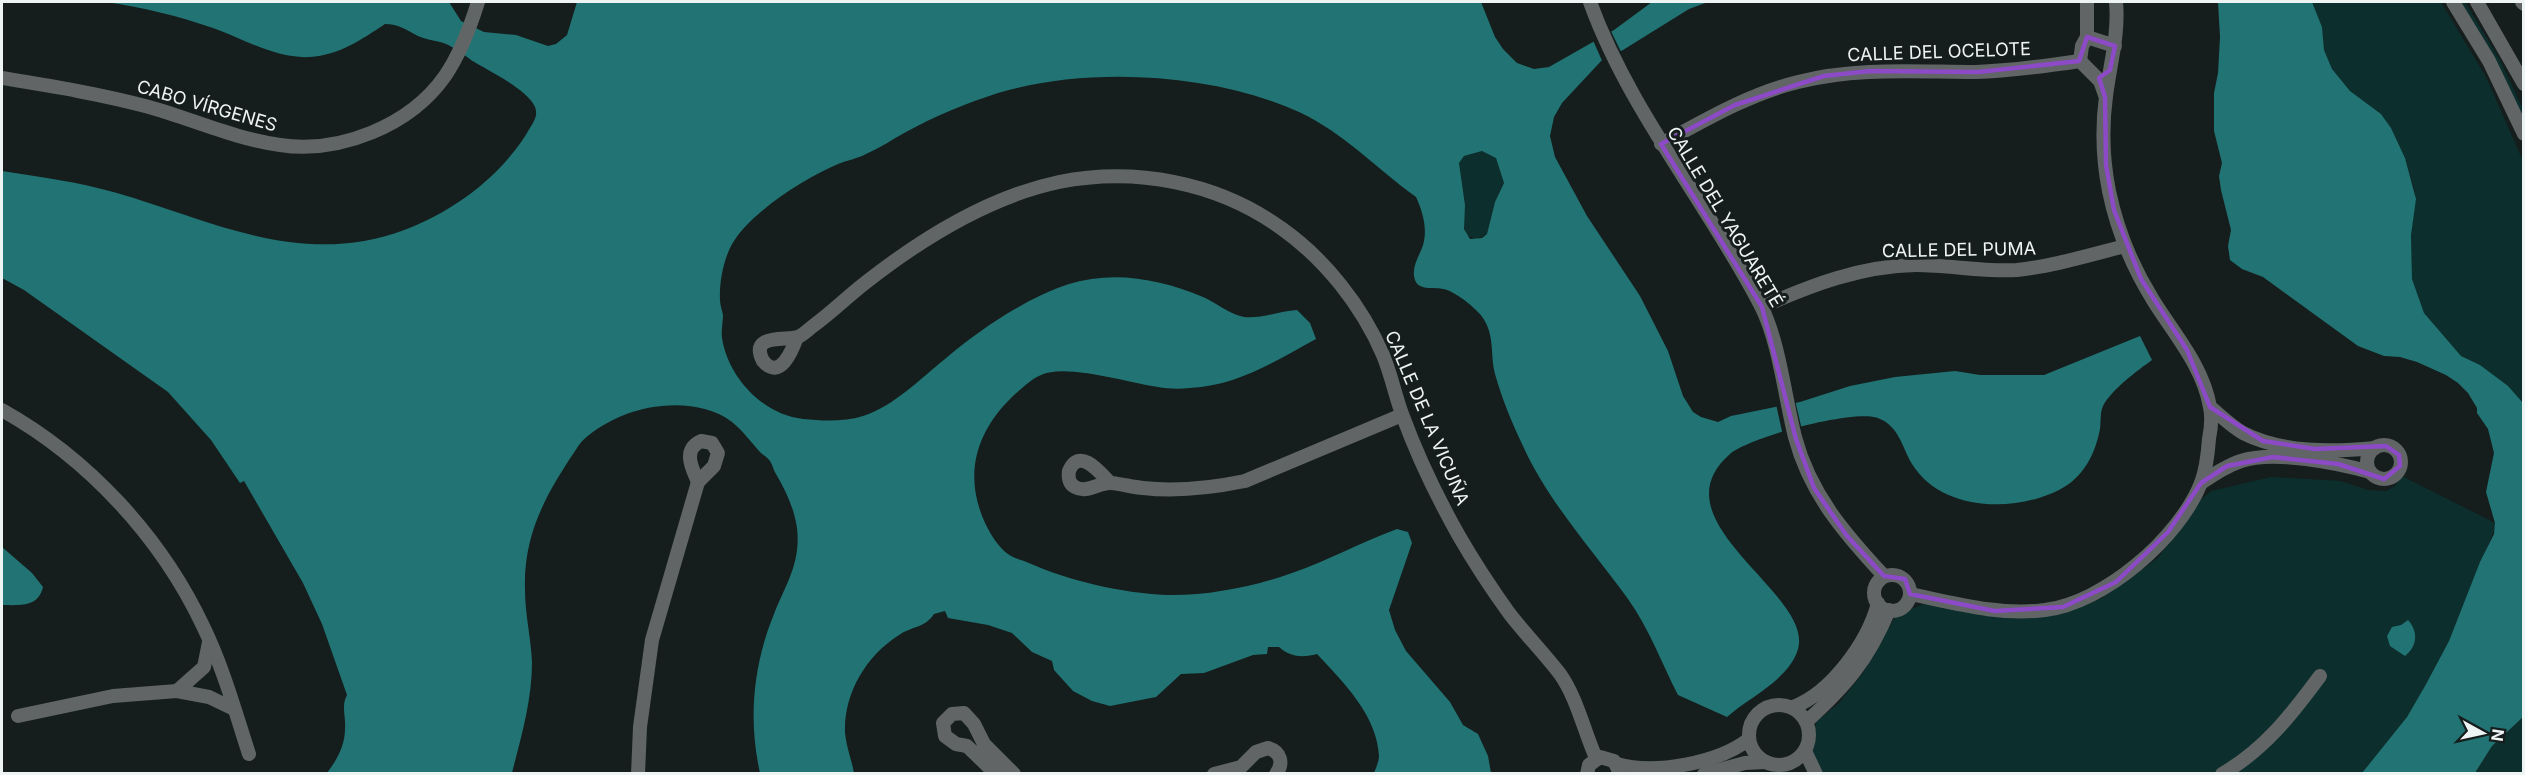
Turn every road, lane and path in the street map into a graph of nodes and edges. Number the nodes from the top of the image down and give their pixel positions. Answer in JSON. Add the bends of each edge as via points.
{"nodes":[{"id":1,"x":1590,"y":2,"type":"edge"},
{"id":2,"x":2087,"y":2,"type":"edge"},
{"id":3,"x":2116,"y":2,"type":"edge"},
{"id":4,"x":2453,"y":2,"type":"edge"},
{"id":5,"x":2477,"y":2,"type":"edge"},
{"id":6,"x":476,"y":7,"type":"edge"},
{"id":7,"x":2086,"y":37,"type":"junction"},
{"id":8,"x":2115,"y":46,"type":"junction"},
{"id":9,"x":2080,"y":61,"type":"junction"},
{"id":10,"x":2110,"y":70,"type":"junction"},
{"id":11,"x":2096,"y":76,"type":"junction"},
{"id":12,"x":2,"y":78,"type":"edge"},
{"id":13,"x":2523,"y":84,"type":"edge"},
{"id":14,"x":2105,"y":97,"type":"junction"},
{"id":15,"x":2523,"y":134,"type":"edge"},
{"id":16,"x":1661,"y":144,"type":"junction"},
{"id":17,"x":2125,"y":246,"type":"junction"},
{"id":18,"x":1762,"y":308,"type":"junction"},
{"id":19,"x":797,"y":337,"type":"dead end"},
{"id":20,"x":2210,"y":407,"type":"junction"},
{"id":21,"x":2,"y":410,"type":"edge"},
{"id":22,"x":1402,"y":415,"type":"junction"},
{"id":23,"x":2245,"y":433,"type":"junction"},
{"id":24,"x":2375,"y":448,"type":"junction"},
{"id":25,"x":2243,"y":460,"type":"junction"},
{"id":26,"x":2370,"y":472,"type":"junction"},
{"id":27,"x":698,"y":482,"type":"dead end"},
{"id":28,"x":1109,"y":482,"type":"dead end"},
{"id":29,"x":2201,"y":483,"type":"junction"},
{"id":30,"x":1884,"y":576,"type":"junction"},
{"id":31,"x":1910,"y":594,"type":"junction"},
{"id":32,"x":1883,"y":607,"type":"junction"},
{"id":33,"x":209,"y":640,"type":"junction"},
{"id":34,"x":2320,"y":676,"type":"dead end"},
{"id":35,"x":177,"y":691,"type":"junction"},
{"id":36,"x":1793,"y":707,"type":"junction"},
{"id":37,"x":234,"y":709,"type":"junction"},
{"id":38,"x":18,"y":716,"type":"dead end"},
{"id":39,"x":1807,"y":721,"type":"junction"},
{"id":40,"x":977,"y":734,"type":"junction"},
{"id":41,"x":1749,"y":739,"type":"junction"},
{"id":42,"x":967,"y":746,"type":"junction"},
{"id":43,"x":1805,"y":751,"type":"junction"},
{"id":44,"x":249,"y":754,"type":"dead end"},
{"id":45,"x":1596,"y":758,"type":"junction"},
{"id":46,"x":1766,"y":762,"type":"junction"},
{"id":47,"x":1618,"y":769,"type":"edge"},
{"id":48,"x":1786,"y":769,"type":"edge"},
{"id":49,"x":1247,"y":770,"type":"edge"},
{"id":50,"x":638,"y":774,"type":"edge"},
{"id":51,"x":996,"y":774,"type":"edge"},
{"id":52,"x":1014,"y":774,"type":"edge"},
{"id":53,"x":1214,"y":774,"type":"edge"},
{"id":54,"x":1276,"y":774,"type":"edge"},
{"id":55,"x":1587,"y":774,"type":"edge"},
{"id":56,"x":1704,"y":774,"type":"edge"},
{"id":57,"x":1816,"y":774,"type":"edge"},
{"id":58,"x":2222,"y":774,"type":"edge"}],
"edges":[{"from":1,"to":16,"type":"street","name":"CALLE DEL YAGUARETÉ","via":[[1617,64]]},
{"from":2,"to":7,"type":"street"},
{"from":3,"to":8,"type":"street"},
{"from":4,"to":15,"type":"street","via":[[2489,61]]},
{"from":5,"to":13,"type":"street"},
{"from":6,"to":12,"type":"street","name":"CABO VÍRGENES","via":[[455,59],[443,79],[423,99],[388,125],[343,142],[316,147],[260,141],[129,101]]},
{"from":7,"to":8,"type":"street"},
{"from":7,"to":9,"type":"street"},
{"from":8,"to":10,"type":"street"},
{"from":9,"to":11,"type":"street"},
{"from":9,"to":16,"type":"street","name":"CALLE DEL OCELOTE","via":[[1978,72],[1870,71],[1824,76],[1745,100]]},
{"from":10,"to":11,"type":"street"},
{"from":10,"to":14,"type":"street"},
{"from":11,"to":14,"type":"street"},
{"from":14,"to":17,"type":"street","via":[[2106,165]]},
{"from":16,"to":18,"type":"street","name":"CALLE DEL YAGUARETÉ"},
{"from":17,"to":18,"type":"street","name":"CALLE DEL PUMA","via":[[2015,270],[1887,267],[1828,280]]},
{"from":17,"to":20,"type":"street","via":[[2153,301],[2187,350]]},
{"from":18,"to":30,"type":"street","name":"CALLE DEL YAGUARETÉ","via":[[1796,439],[1814,488],[1828,512]]},
{"from":19,"to":22,"type":"street","name":"CALLE DE LA VICUÑA","via":[[915,247],[1003,200],[1033,189],[1093,177],[1158,179],[1222,196],[1249,208],[1304,247],[1341,287],[1367,324],[1384,357]]},
{"from":20,"to":23,"type":"street"},
{"from":20,"to":29,"type":"street"},
{"from":21,"to":33,"type":"street","via":[[63,452],[131,516],[162,555]]},
{"from":22,"to":28,"type":"street","via":[[1245,481],[1168,490]]},
{"from":22,"to":45,"type":"street","name":"CALLE DE LA VICUÑA","via":[[1460,537],[1508,612],[1561,675]]},
{"from":23,"to":24,"type":"street","via":[[2281,446]]},
{"from":23,"to":25,"type":"street"},
{"from":24,"to":26,"type":"street","via":[[2368,456]]},
{"from":24,"to":26,"type":"street","via":[[2391,447],[2399,455],[2400,466],[2395,475],[2385,479]]},
{"from":25,"to":26,"type":"street","via":[[2273,457],[2338,464]]},
{"from":25,"to":29,"type":"street"},
{"from":27,"to":50,"type":"street","via":[[652,640]]},
{"from":29,"to":31,"type":"street","via":[[2182,515],[2156,546],[2116,582],[2085,599],[2043,611],[2011,611]]},
{"from":30,"to":31,"type":"street","via":[[1905,579]]},
{"from":30,"to":32,"type":"street","via":[[1876,585],[1875,597]]},
{"from":31,"to":32,"type":"street","via":[[1901,609]]},
{"from":32,"to":36,"type":"street","via":[[1819,694]]},
{"from":32,"to":39,"type":"street","via":[[1880,633],[1856,670],[1841,690]]},
{"from":33,"to":35,"type":"street","via":[[204,668]]},
{"from":33,"to":37,"type":"street"},
{"from":34,"to":58,"type":"street","via":[[2280,728]]},
{"from":35,"to":37,"type":"street","via":[[209,697]]},
{"from":35,"to":38,"type":"street","via":[[112,696]]},
{"from":36,"to":39,"type":"street"},
{"from":36,"to":41,"type":"street","via":[[1766,707],[1752,720]]},
{"from":37,"to":44,"type":"street"},
{"from":39,"to":43,"type":"street","via":[[1810,731]]},
{"from":40,"to":42,"type":"street"},
{"from":40,"to":42,"type":"street","via":[[964,713],[947,718],[945,736]]},
{"from":40,"to":52,"type":"street"},
{"from":41,"to":46,"type":"street"},
{"from":41,"to":47,"type":"street","via":[[1721,755],[1689,763]]},
{"from":42,"to":51,"type":"street"},
{"from":43,"to":48,"type":"street"},
{"from":43,"to":57,"type":"street"},
{"from":45,"to":47,"type":"street","via":[[1610,758]]},
{"from":45,"to":55,"type":"street"},
{"from":46,"to":48,"type":"street"},
{"from":46,"to":56,"type":"street","via":[[1745,763]]},
{"from":49,"to":53,"type":"street"},
{"from":49,"to":54,"type":"street","via":[[1256,752],[1268,748],[1280,758]]}]}
